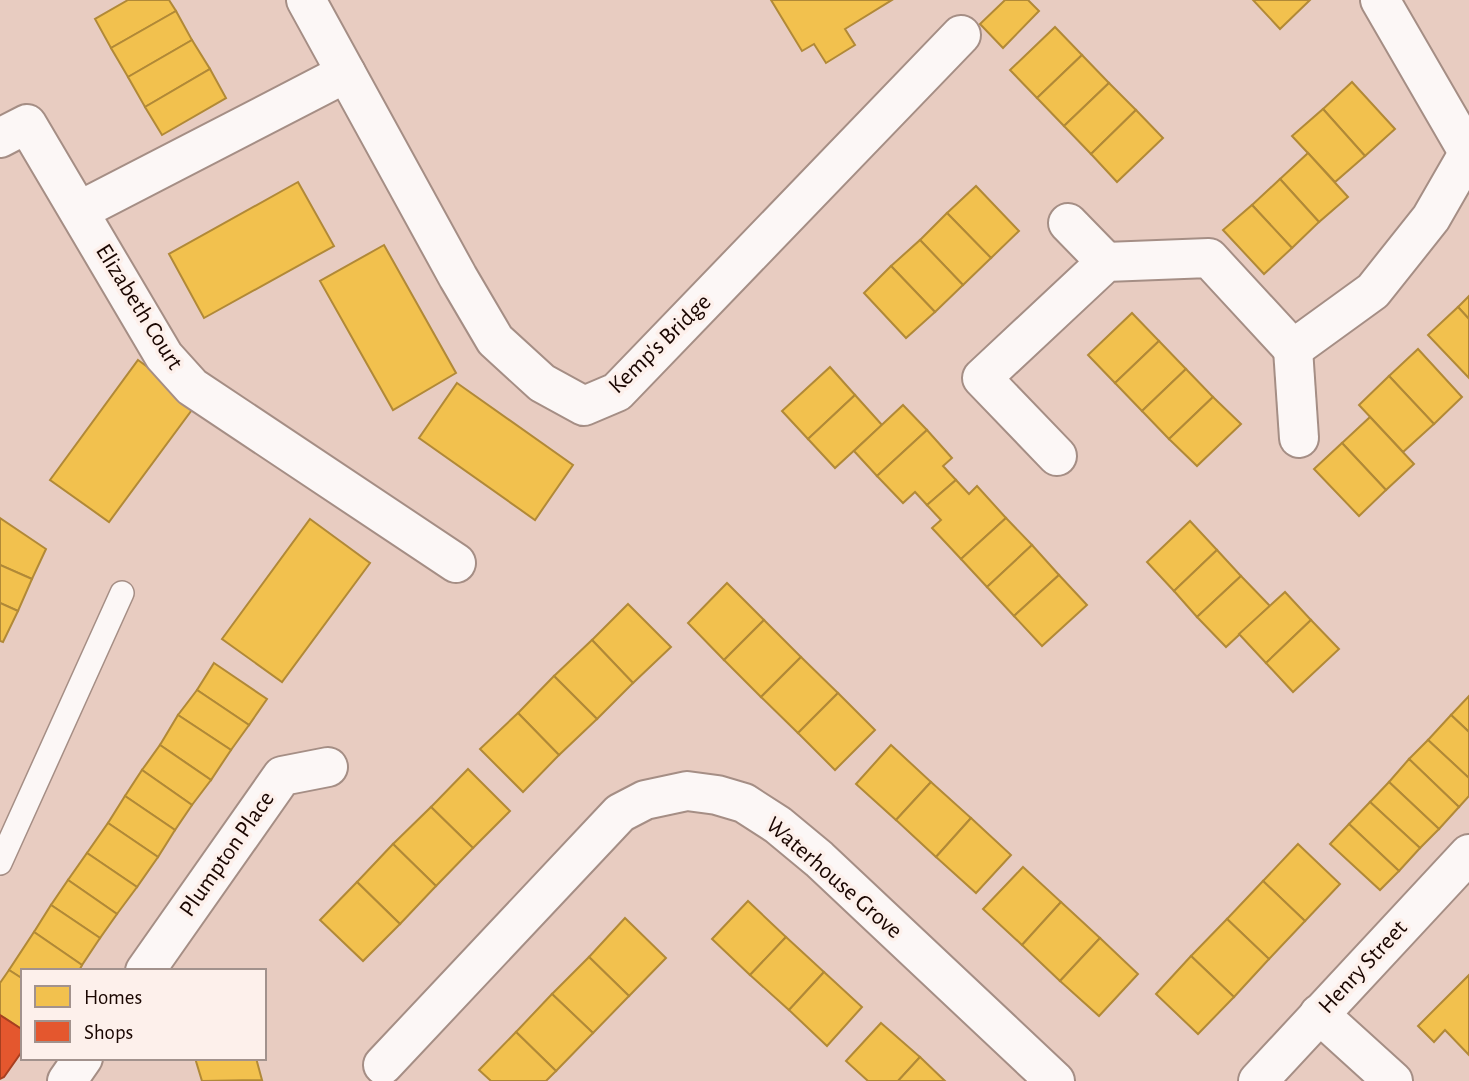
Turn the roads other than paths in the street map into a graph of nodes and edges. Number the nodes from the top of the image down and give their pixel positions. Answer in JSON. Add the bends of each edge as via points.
{"nodes":[{"id":1,"x":306,"y":0,"type":"edge"},
{"id":2,"x":1380,"y":0,"type":"edge"},
{"id":3,"x":961,"y":34,"type":"dead end"},
{"id":4,"x":346,"y":73,"type":"junction"},
{"id":5,"x":0,"y":138,"type":"edge"},
{"id":6,"x":1469,"y":152,"type":"edge"},
{"id":7,"x":79,"y":211,"type":"junction"},
{"id":8,"x":1068,"y":223,"type":"dead end"},
{"id":9,"x":1106,"y":262,"type":"junction"},
{"id":10,"x":1293,"y":349,"type":"junction"},
{"id":11,"x":1299,"y":439,"type":"dead end"},
{"id":12,"x":1057,"y":456,"type":"dead end"},
{"id":13,"x":456,"y":563,"type":"dead end"},
{"id":14,"x":122,"y":593,"type":"dead end"},
{"id":15,"x":328,"y":767,"type":"dead end"},
{"id":16,"x":1469,"y":854,"type":"edge"},
{"id":17,"x":0,"y":863,"type":"edge"},
{"id":18,"x":146,"y":969,"type":"edge"},
{"id":19,"x":1319,"y":1014,"type":"junction"},
{"id":20,"x":82,"y":1060,"type":"edge"},
{"id":21,"x":383,"y":1065,"type":"dead end"},
{"id":22,"x":67,"y":1081,"type":"edge"},
{"id":23,"x":1055,"y":1081,"type":"edge"},
{"id":24,"x":1258,"y":1081,"type":"edge"},
{"id":25,"x":1393,"y":1081,"type":"edge"}],
"edges":[{"from":1,"to":4,"type":"street","name":"Kemp's Bridge"},
{"from":2,"to":6,"type":"street"},
{"from":3,"to":4,"type":"street","name":"Kemp's Bridge","via":[[617,392],[584,406],[542,383],[495,340]]},
{"from":4,"to":7,"type":"street"},
{"from":5,"to":7,"type":"street","name":"Elizabeth Court","via":[[27,124]]},
{"from":6,"to":10,"type":"street","via":[[1431,218],[1373,291]]},
{"from":7,"to":13,"type":"street","name":"Elizabeth Court","via":[[164,356],[192,387]]},
{"from":8,"to":9,"type":"street"},
{"from":9,"to":10,"type":"street","via":[[1209,258]]},
{"from":9,"to":12,"type":"street","via":[[982,379]]},
{"from":10,"to":11,"type":"street"},
{"from":14,"to":17,"type":"lane"},
{"from":15,"to":18,"type":"street","name":"Plumpton Place","via":[[282,776]]},
{"from":16,"to":19,"type":"street","name":"Henry Street"},
{"from":19,"to":24,"type":"street","name":"Henry Street"},
{"from":19,"to":25,"type":"street"},
{"from":20,"to":22,"type":"street"},
{"from":21,"to":23,"type":"street","name":"Waterhouse Grove","via":[[620,813],[645,800],[687,791],[744,803],[778,825]]}]}
